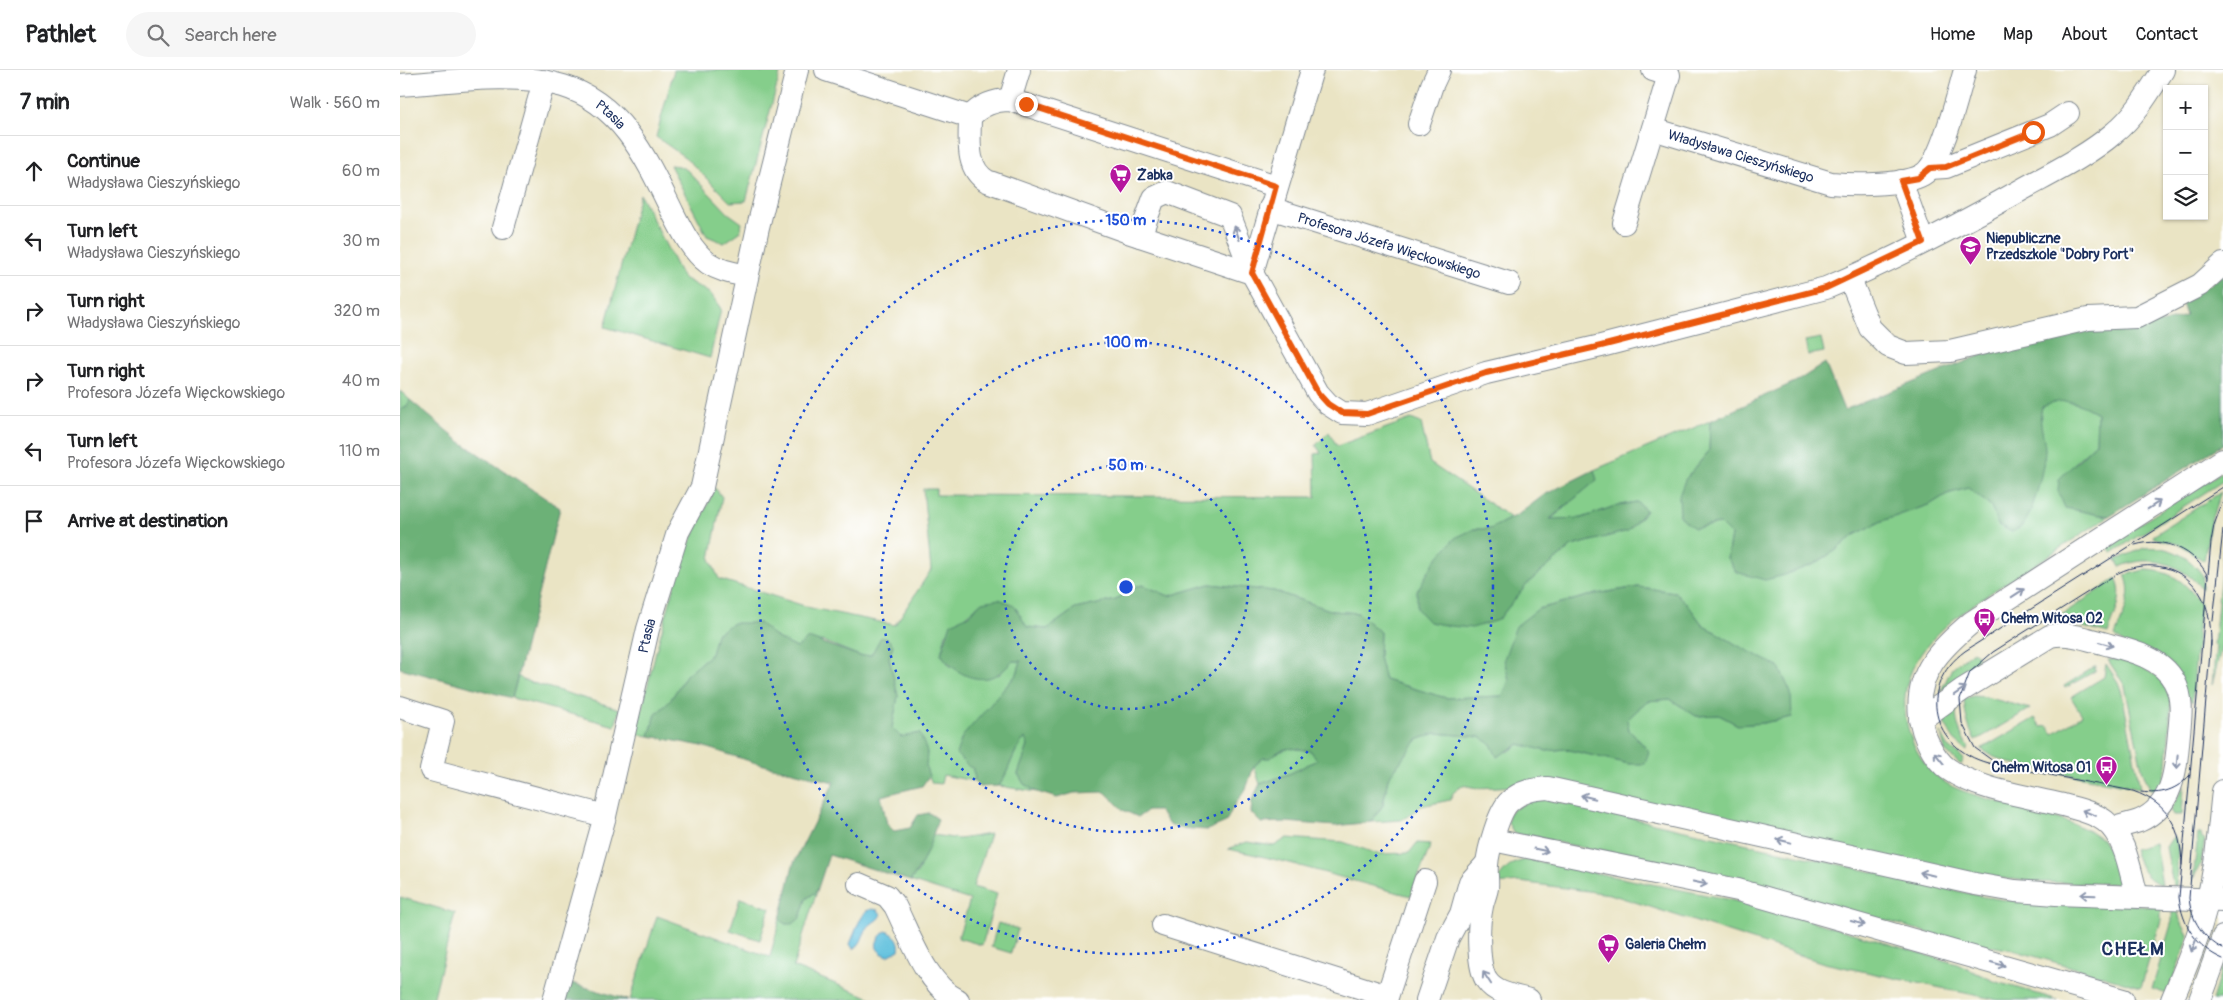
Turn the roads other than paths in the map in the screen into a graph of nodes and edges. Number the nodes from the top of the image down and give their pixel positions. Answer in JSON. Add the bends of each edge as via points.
{"nodes":[{"id":1,"x":797,"y":70,"type":"edge"},
{"id":2,"x":826,"y":70,"type":"edge"},
{"id":3,"x":1019,"y":70,"type":"edge"},
{"id":4,"x":1312,"y":70,"type":"edge"},
{"id":5,"x":1439,"y":70,"type":"edge"},
{"id":6,"x":1653,"y":70,"type":"edge"},
{"id":7,"x":1965,"y":70,"type":"edge"},
{"id":8,"x":2163,"y":70,"type":"edge"},
{"id":9,"x":409,"y":80,"type":"edge"},
{"id":10,"x":544,"y":81,"type":"junction"},
{"id":11,"x":1010,"y":100,"type":"junction"},
{"id":12,"x":2068,"y":112,"type":"dead end"},
{"id":13,"x":970,"y":117,"type":"junction"},
{"id":14,"x":1419,"y":124,"type":"dead end"},
{"id":15,"x":1653,"y":129,"type":"junction"},
{"id":16,"x":1930,"y":168,"type":"junction"},
{"id":17,"x":1901,"y":181,"type":"junction"},
{"id":18,"x":1276,"y":186,"type":"junction"},
{"id":19,"x":1270,"y":208,"type":"junction"},
{"id":20,"x":1624,"y":223,"type":"dead end"},
{"id":21,"x":503,"y":228,"type":"dead end"},
{"id":22,"x":1140,"y":236,"type":"junction"},
{"id":23,"x":1923,"y":242,"type":"junction"},
{"id":24,"x":2223,"y":264,"type":"edge"},
{"id":25,"x":1252,"y":273,"type":"junction"},
{"id":26,"x":747,"y":276,"type":"junction"},
{"id":27,"x":1850,"y":279,"type":"junction"},
{"id":28,"x":1508,"y":282,"type":"dead end"},
{"id":29,"x":2223,"y":460,"type":"edge"},
{"id":30,"x":400,"y":707,"type":"edge"},
{"id":31,"x":1920,"y":720,"type":"junction"},
{"id":32,"x":2223,"y":791,"type":"edge"},
{"id":33,"x":605,"y":816,"type":"junction"},
{"id":34,"x":2113,"y":828,"type":"junction"},
{"id":35,"x":1493,"y":840,"type":"junction"},
{"id":36,"x":1487,"y":863,"type":"junction"},
{"id":37,"x":1425,"y":882,"type":"dead end"},
{"id":38,"x":859,"y":884,"type":"dead end"},
{"id":39,"x":2137,"y":896,"type":"junction"},
{"id":40,"x":2216,"y":899,"type":"edge"},
{"id":41,"x":1163,"y":925,"type":"dead end"},
{"id":42,"x":2223,"y":937,"type":"edge"},
{"id":43,"x":2102,"y":997,"type":"edge"},
{"id":44,"x":1386,"y":998,"type":"edge"},
{"id":45,"x":554,"y":1000,"type":"edge"},
{"id":46,"x":958,"y":1000,"type":"edge"},
{"id":47,"x":1427,"y":1000,"type":"edge"},
{"id":48,"x":1528,"y":1000,"type":"edge"},
{"id":49,"x":2123,"y":1000,"type":"edge"},
{"id":50,"x":2172,"y":1000,"type":"edge"},
{"id":51,"x":2200,"y":1000,"type":"edge"}],
"edges":[{"from":1,"to":26,"type":"street","name":"Ptasia"},
{"from":2,"to":13,"type":"street"},
{"from":3,"to":11,"type":"street"},
{"from":4,"to":18,"type":"street"},
{"from":5,"to":14,"type":"street"},
{"from":6,"to":15,"type":"street","name":"Władysława Cieszyńskiego","via":[[1669,75]]},
{"from":7,"to":16,"type":"street","via":[[1942,144]]},
{"from":8,"to":23,"type":"street","via":[[2138,108],[2114,133],[2080,157]]},
{"from":9,"to":10,"type":"street","name":"Ptasia","via":[[515,78]]},
{"from":10,"to":21,"type":"street"},
{"from":10,"to":26,"type":"street","name":"Ptasia","via":[[594,100],[615,117],[644,153],[678,224],[700,256],[718,269]]},
{"from":11,"to":13,"type":"street","via":[[991,102]]},
{"from":11,"to":18,"type":"street"},
{"from":12,"to":16,"type":"street","name":"Władysława Cieszyńskiego","via":[[2050,125],[1946,167]]},
{"from":13,"to":22,"type":"street","via":[[970,152],[978,176]]},
{"from":15,"to":17,"type":"street","name":"Władysława Cieszyńskiego","via":[[1831,184],[1852,186]]},
{"from":15,"to":20,"type":"street"},
{"from":16,"to":17,"type":"street","name":"Władysława Cieszyńskiego","via":[[1918,178]]},
{"from":17,"to":23,"type":"street"},
{"from":18,"to":19,"type":"street"},
{"from":19,"to":25,"type":"street"},
{"from":19,"to":28,"type":"street","name":"Profesora Józefa Więckowskiego"},
{"from":22,"to":25,"type":"street"},
{"from":25,"to":22,"type":"street","one_way":true,"via":[[1230,216],[1167,192],[1154,198]]},
{"from":23,"to":27,"type":"street"},
{"from":24,"to":27,"type":"street","via":[[2200,285],[2136,317],[2088,318],[1950,350],[1906,353],[1888,346],[1870,328]]},
{"from":25,"to":27,"type":"street","via":[[1318,393],[1342,413],[1367,414],[1486,373],[1797,296]]},
{"from":26,"to":33,"type":"street","name":"Ptasia","via":[[702,487],[678,532],[651,620]]},
{"from":31,"to":29,"type":"street","one_way":true,"via":[[1918,701],[1923,680],[1949,642],[1972,622]]},
{"from":30,"to":33,"type":"street","via":[[442,721],[431,770]]},
{"from":34,"to":31,"type":"street","one_way":true,"via":[[2088,812],[1982,785],[1947,768],[1935,755]]},
{"from":31,"to":34,"type":"street","one_way":true,"via":[[2050,636],[2074,635],[2145,656],[2161,665],[2174,680],[2181,698],[2176,775],[2170,790],[2150,814],[2139,821]]},
{"from":32,"to":40,"type":"street","via":[[2215,864]]},
{"from":33,"to":45,"type":"street","name":"Ptasia"},
{"from":34,"to":39,"type":"street","via":[[2126,856]]},
{"from":35,"to":36,"type":"street"},
{"from":39,"to":35,"type":"street","one_way":true,"via":[[2023,891],[1975,884],[1548,788],[1533,789],[1508,802],[1499,816]]},
{"from":35,"to":43,"type":"street","one_way":true,"via":[[1738,890]]},
{"from":36,"to":47,"type":"street","via":[[1470,882],[1461,914],[1448,938]]},
{"from":48,"to":36,"type":"street","one_way":true,"via":[[1496,990],[1482,969],[1479,924],[1487,888]]},
{"from":37,"to":44,"type":"street"},
{"from":38,"to":46,"type":"street","via":[[887,896],[932,978],[947,995]]},
{"from":39,"to":40,"type":"street"},
{"from":40,"to":50,"type":"street","one_way":true},
{"from":41,"to":44,"type":"street"},
{"from":42,"to":51,"type":"street"},
{"from":43,"to":49,"type":"street"}]}
